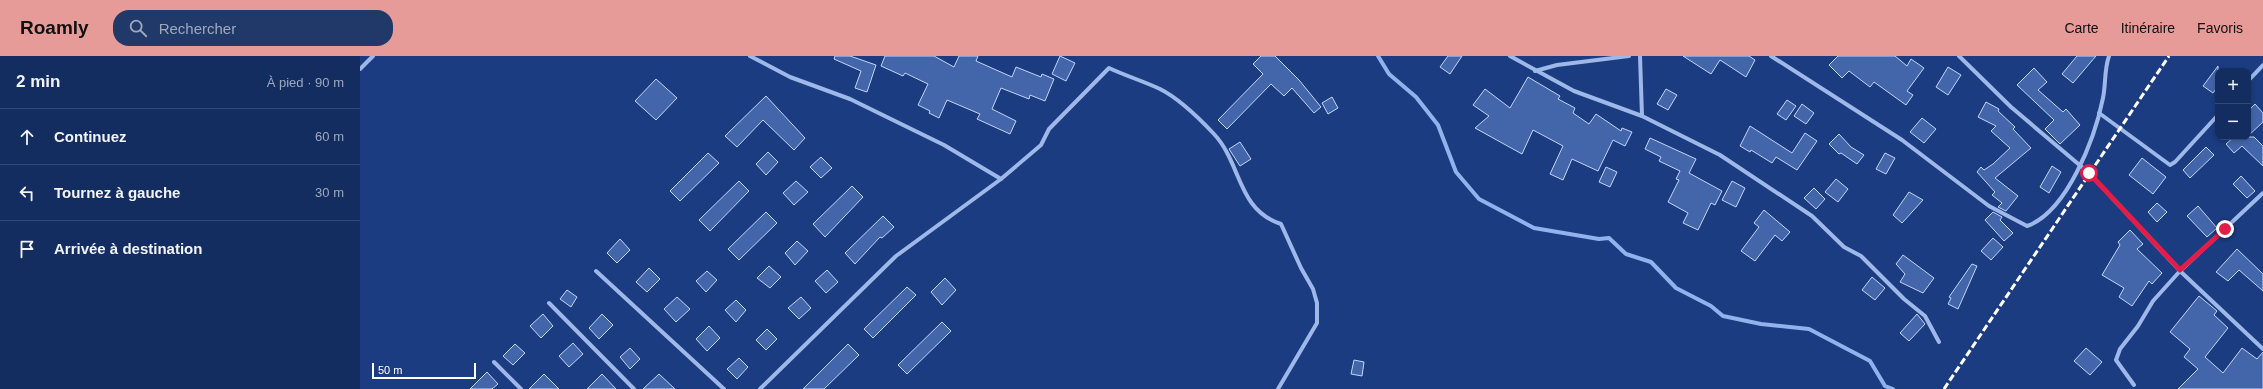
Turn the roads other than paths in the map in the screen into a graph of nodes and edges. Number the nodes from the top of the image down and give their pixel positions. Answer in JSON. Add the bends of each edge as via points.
{"nodes":[{"id":1,"x":373,"y":56,"type":"edge"},
{"id":2,"x":750,"y":56,"type":"edge"},
{"id":3,"x":1510,"y":56,"type":"edge"},
{"id":4,"x":1629,"y":56,"type":"edge"},
{"id":5,"x":1640,"y":56,"type":"edge"},
{"id":6,"x":1772,"y":56,"type":"edge"},
{"id":7,"x":1959,"y":56,"type":"edge"},
{"id":8,"x":2109,"y":56,"type":"edge"},
{"id":9,"x":2263,"y":65,"type":"edge"},
{"id":10,"x":360,"y":69,"type":"edge"},
{"id":11,"x":1535,"y":71,"type":"junction"},
{"id":12,"x":2251,"y":78,"type":"edge"},
{"id":13,"x":2099,"y":113,"type":"junction"},
{"id":14,"x":1642,"y":116,"type":"junction"},
{"id":15,"x":2215,"y":117,"type":"edge"},
{"id":16,"x":2080,"y":166,"type":"junction"},
{"id":17,"x":1001,"y":179,"type":"junction"},
{"id":18,"x":2263,"y":193,"type":"edge"},
{"id":19,"x":2180,"y":270,"type":"junction"},
{"id":20,"x":596,"y":271,"type":"dead end"},
{"id":21,"x":549,"y":303,"type":"dead end"},
{"id":22,"x":1939,"y":342,"type":"dead end"},
{"id":23,"x":2263,"y":349,"type":"edge"},
{"id":24,"x":494,"y":362,"type":"dead end"},
{"id":25,"x":2134,"y":385,"type":"dead end"},
{"id":26,"x":521,"y":389,"type":"edge"},
{"id":27,"x":634,"y":389,"type":"edge"},
{"id":28,"x":724,"y":389,"type":"edge"},
{"id":29,"x":760,"y":389,"type":"edge"},
{"id":30,"x":1278,"y":389,"type":"edge"}],
"edges":[{"from":1,"to":10,"type":"street"},
{"from":2,"to":17,"type":"street","via":[[790,77],[877,112],[944,145]]},
{"from":3,"to":11,"type":"street"},
{"from":4,"to":11,"type":"street","via":[[1557,65]]},
{"from":5,"to":14,"type":"street"},
{"from":6,"to":16,"type":"street","via":[[1902,140],[1989,206],[2027,226],[2039,222],[2066,191]]},
{"from":7,"to":16,"type":"street","via":[[2011,107]]},
{"from":8,"to":13,"type":"street","via":[[2104,71]]},
{"from":9,"to":12,"type":"street"},
{"from":11,"to":14,"type":"street","via":[[1574,91]]},
{"from":13,"to":15,"type":"street","via":[[2170,165],[2176,162]]},
{"from":13,"to":16,"type":"street"},
{"from":14,"to":22,"type":"street","via":[[1720,155],[1812,216],[1844,247],[1861,256],[1925,316]]},
{"from":16,"to":19,"type":"street"},
{"from":17,"to":29,"type":"street","via":[[896,256]]},
{"from":17,"to":30,"type":"street","via":[[1041,145],[1049,129],[1109,68],[1162,90],[1181,104],[1215,135],[1228,152],[1246,194],[1256,209],[1269,220],[1281,224],[1313,288],[1317,303],[1317,323]]},
{"from":18,"to":19,"type":"street"},
{"from":19,"to":23,"type":"street"},
{"from":19,"to":25,"type":"street","via":[[2153,301],[2116,356],[2120,367]]},
{"from":20,"to":28,"type":"street"},
{"from":21,"to":27,"type":"street"},
{"from":24,"to":26,"type":"street"}]}
